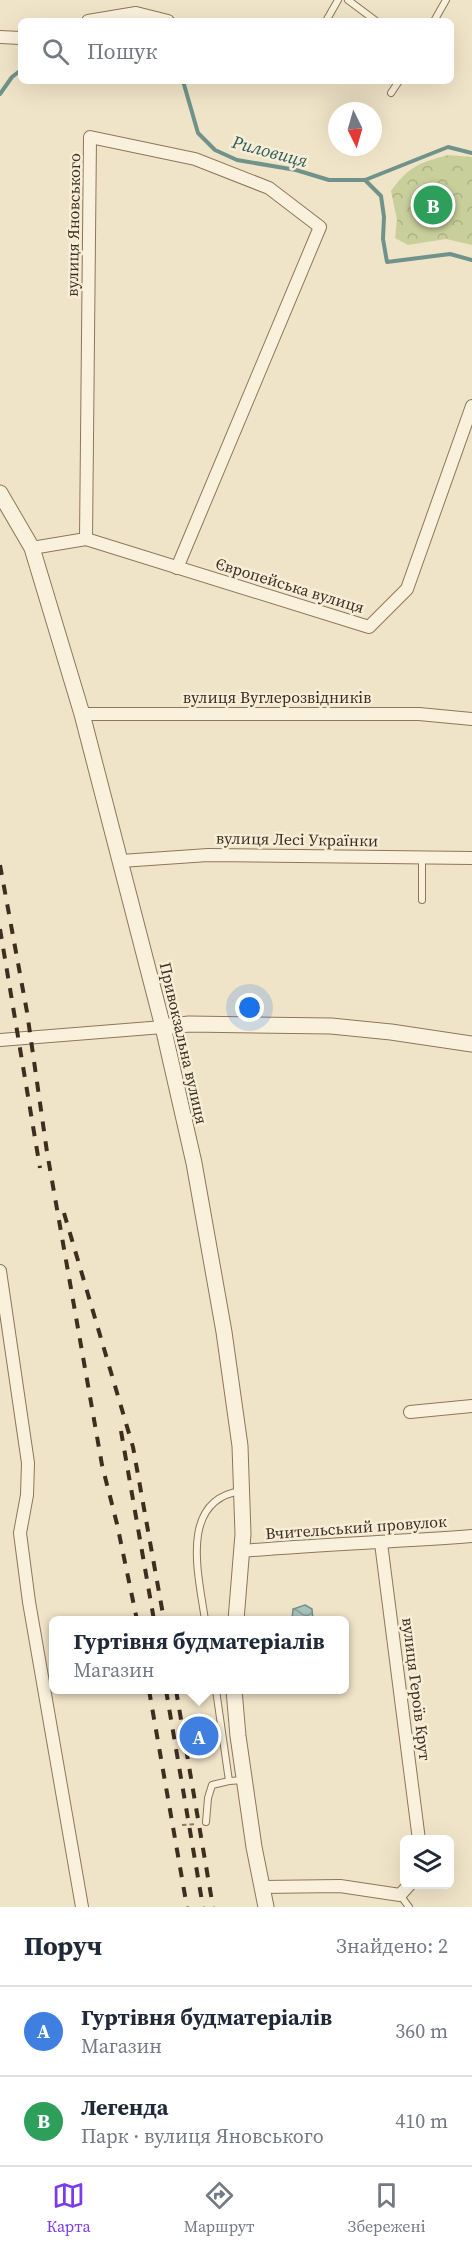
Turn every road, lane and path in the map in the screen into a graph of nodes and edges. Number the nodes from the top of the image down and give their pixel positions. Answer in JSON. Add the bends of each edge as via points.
{"nodes":[{"id":1,"x":141,"y":0,"type":"edge"},
{"id":2,"x":338,"y":0,"type":"edge"},
{"id":3,"x":348,"y":0,"type":"edge"},
{"id":4,"x":446,"y":0,"type":"edge"},
{"id":5,"x":136,"y":13,"type":"junction"},
{"id":6,"x":106,"y":18,"type":"edge"},
{"id":7,"x":156,"y":18,"type":"edge"},
{"id":8,"x":328,"y":18,"type":"edge"},
{"id":9,"x":372,"y":18,"type":"edge"},
{"id":10,"x":436,"y":18,"type":"edge"},
{"id":11,"x":0,"y":37,"type":"edge"},
{"id":12,"x":18,"y":38,"type":"edge"},
{"id":13,"x":397,"y":84,"type":"edge"},
{"id":14,"x":392,"y":93,"type":"dead end"},
{"id":15,"x":472,"y":406,"type":"edge"},
{"id":16,"x":0,"y":493,"type":"edge"},
{"id":17,"x":86,"y":539,"type":"junction"},
{"id":18,"x":32,"y":548,"type":"junction"},
{"id":19,"x":177,"y":568,"type":"junction"},
{"id":20,"x":82,"y":714,"type":"junction"},
{"id":21,"x":472,"y":719,"type":"edge"},
{"id":22,"x":422,"y":858,"type":"junction"},
{"id":23,"x":472,"y":858,"type":"edge"},
{"id":24,"x":121,"y":861,"type":"junction"},
{"id":25,"x":422,"y":900,"type":"dead end"},
{"id":26,"x":163,"y":1027,"type":"junction"},
{"id":27,"x":0,"y":1040,"type":"edge"},
{"id":28,"x":472,"y":1044,"type":"edge"},
{"id":29,"x":0,"y":1272,"type":"edge"},
{"id":30,"x":472,"y":1406,"type":"edge"},
{"id":31,"x":410,"y":1412,"type":"dead end"},
{"id":32,"x":242,"y":1490,"type":"junction"},
{"id":33,"x":472,"y":1536,"type":"edge"},
{"id":34,"x":381,"y":1543,"type":"junction"},
{"id":35,"x":242,"y":1551,"type":"junction"},
{"id":36,"x":204,"y":1616,"type":"edge"},
{"id":37,"x":236,"y":1616,"type":"edge"},
{"id":38,"x":217,"y":1694,"type":"edge"},
{"id":39,"x":234,"y":1694,"type":"edge"},
{"id":40,"x":237,"y":1780,"type":"junction"},
{"id":41,"x":206,"y":1822,"type":"dead end"},
{"id":42,"x":418,"y":1835,"type":"edge"},
{"id":43,"x":262,"y":1887,"type":"junction"},
{"id":44,"x":405,"y":1889,"type":"edge"},
{"id":45,"x":400,"y":1895,"type":"junction"},
{"id":46,"x":82,"y":1907,"type":"edge"},
{"id":47,"x":266,"y":1907,"type":"edge"},
{"id":48,"x":409,"y":1907,"type":"edge"}],
"edges":[{"from":1,"to":5,"type":"street"},
{"from":2,"to":8,"type":"lane"},
{"from":3,"to":9,"type":"lane"},
{"from":4,"to":10,"type":"lane"},
{"from":5,"to":6,"type":"street"},
{"from":5,"to":7,"type":"street"},
{"from":11,"to":12,"type":"street"},
{"from":13,"to":14,"type":"lane"},
{"from":15,"to":19,"type":"street","name":"Європейська вулиця","via":[[407,589],[369,627]]},
{"from":16,"to":18,"type":"street","name":"Привокзальна вулиця"},
{"from":17,"to":18,"type":"street","name":"Європейська вулиця"},
{"from":17,"to":19,"type":"street","name":"Європейська вулиця"},
{"from":17,"to":19,"type":"street","name":"вулиця Яновського","via":[[90,137],[195,159],[270,188],[320,227]]},
{"from":18,"to":20,"type":"street","name":"Привокзальна вулиця"},
{"from":20,"to":21,"type":"street","name":"вулиця Вуглерозвідників","via":[[419,714]]},
{"from":20,"to":24,"type":"street","name":"Привокзальна вулиця"},
{"from":22,"to":23,"type":"street","name":"вулиця Лесі Українки"},
{"from":22,"to":24,"type":"street","name":"вулиця Лесі Українки","via":[[207,855]]},
{"from":22,"to":25,"type":"lane"},
{"from":24,"to":26,"type":"street","name":"Привокзальна вулиця"},
{"from":26,"to":27,"type":"street"},
{"from":26,"to":28,"type":"street","via":[[331,1026]]},
{"from":26,"to":32,"type":"street","name":"Привокзальна вулиця","via":[[194,1163],[224,1332]]},
{"from":29,"to":46,"type":"street","via":[[28,1463],[20,1533]]},
{"from":30,"to":31,"type":"street"},
{"from":32,"to":35,"type":"street","name":"Привокзальна вулиця"},
{"from":32,"to":36,"type":"lane","via":[[218,1499],[204,1516],[197,1534]]},
{"from":33,"to":34,"type":"street","name":"Вчительський провулок"},
{"from":34,"to":35,"type":"street","name":"Вчительський провулок"},
{"from":34,"to":42,"type":"street","name":"вулиця Героїв Крут"},
{"from":35,"to":37,"type":"street","name":"Привокзальна вулиця"},
{"from":38,"to":40,"type":"lane"},
{"from":39,"to":40,"type":"street"},
{"from":40,"to":41,"type":"lane","via":[[212,1785]]},
{"from":40,"to":43,"type":"street"},
{"from":43,"to":45,"type":"street","via":[[340,1886]]},
{"from":43,"to":47,"type":"street"},
{"from":44,"to":45,"type":"street"},
{"from":45,"to":48,"type":"lane"}]}
